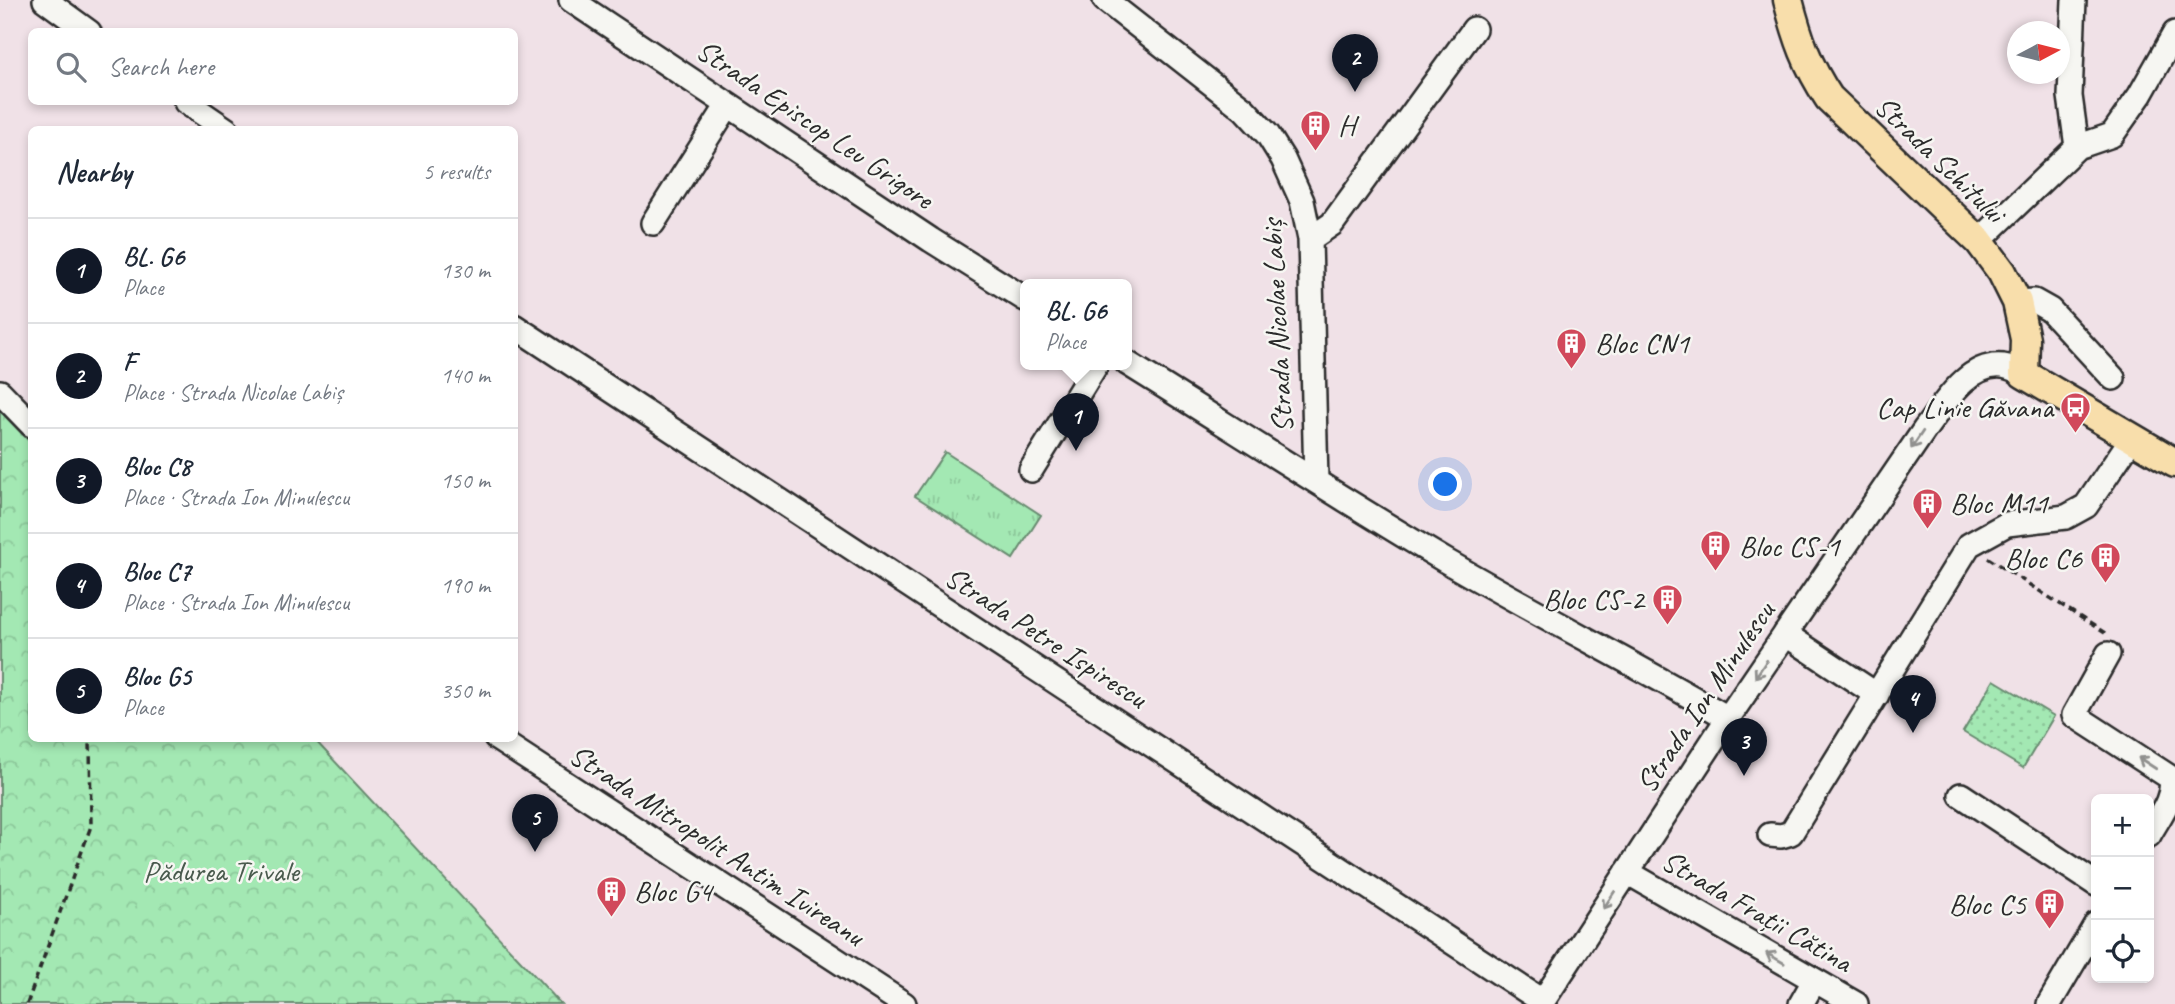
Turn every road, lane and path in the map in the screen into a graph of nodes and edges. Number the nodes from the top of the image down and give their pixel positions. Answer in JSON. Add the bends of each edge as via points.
{"nodes":[{"id":1,"x":45,"y":0,"type":"edge"},
{"id":2,"x":571,"y":0,"type":"edge"},
{"id":3,"x":1105,"y":0,"type":"edge"},
{"id":4,"x":1788,"y":0,"type":"edge"},
{"id":5,"x":2074,"y":0,"type":"edge"},
{"id":6,"x":84,"y":28,"type":"edge"},
{"id":7,"x":1474,"y":29,"type":"dead end"},
{"id":8,"x":2175,"y":33,"type":"edge"},
{"id":9,"x":190,"y":105,"type":"edge"},
{"id":10,"x":728,"y":105,"type":"junction"},
{"id":11,"x":221,"y":126,"type":"edge"},
{"id":12,"x":2077,"y":148,"type":"junction"},
{"id":13,"x":653,"y":223,"type":"dead end"},
{"id":14,"x":1310,"y":239,"type":"junction"},
{"id":15,"x":1979,"y":241,"type":"junction"},
{"id":16,"x":1020,"y":296,"type":"edge"},
{"id":17,"x":2017,"y":302,"type":"junction"},
{"id":18,"x":518,"y":329,"type":"edge"},
{"id":19,"x":1132,"y":366,"type":"edge"},
{"id":20,"x":1093,"y":370,"type":"edge"},
{"id":21,"x":2024,"y":374,"type":"junction"},
{"id":22,"x":2113,"y":378,"type":"dead end"},
{"id":23,"x":0,"y":392,"type":"edge"},
{"id":24,"x":28,"y":421,"type":"edge"},
{"id":25,"x":2132,"y":438,"type":"junction"},
{"id":26,"x":2175,"y":463,"type":"edge"},
{"id":27,"x":1031,"y":470,"type":"dead end"},
{"id":28,"x":1316,"y":481,"type":"junction"},
{"id":29,"x":1969,"y":545,"type":"junction"},
{"id":30,"x":1785,"y":634,"type":"junction"},
{"id":31,"x":2108,"y":654,"type":"joint"},
{"id":32,"x":1877,"y":695,"type":"junction"},
{"id":33,"x":1728,"y":718,"type":"junction"},
{"id":34,"x":90,"y":742,"type":"edge"},
{"id":35,"x":502,"y":742,"type":"edge"},
{"id":36,"x":1961,"y":795,"type":"dead end"},
{"id":37,"x":2161,"y":827,"type":"edge"},
{"id":38,"x":1770,"y":835,"type":"dead end"},
{"id":39,"x":1628,"y":872,"type":"junction"},
{"id":40,"x":2091,"y":881,"type":"edge"},
{"id":41,"x":2091,"y":933,"type":"edge"},
{"id":42,"x":1814,"y":981,"type":"junction"},
{"id":43,"x":2054,"y":1002,"type":"edge"},
{"id":44,"x":1541,"y":1003,"type":"edge"},
{"id":45,"x":27,"y":1004,"type":"edge"},
{"id":46,"x":904,"y":1004,"type":"edge"},
{"id":47,"x":1801,"y":1004,"type":"edge"},
{"id":48,"x":1856,"y":1004,"type":"edge"}],
"edges":[{"from":1,"to":6,"type":"street"},
{"from":2,"to":10,"type":"street","name":"Strada Episcop Leu Grigore"},
{"from":3,"to":14,"type":"street","name":"Strada Nicolae Labiș","via":[[1244,109],[1268,135],[1302,201]]},
{"from":4,"to":15,"type":"main road","name":"Strada Schitului","via":[[1811,70],[1829,99]]},
{"from":5,"to":12,"type":"street","via":[[2070,96]]},
{"from":7,"to":14,"type":"street","via":[[1332,224]]},
{"from":8,"to":12,"type":"street","via":[[2112,135]]},
{"from":9,"to":11,"type":"street"},
{"from":10,"to":13,"type":"street"},
{"from":10,"to":16,"type":"street","name":"Strada Episcop Leu Grigore"},
{"from":12,"to":15,"type":"street"},
{"from":14,"to":28,"type":"street","name":"Strada Nicolae Labiș"},
{"from":15,"to":17,"type":"main road","name":"Strada Schitului"},
{"from":17,"to":21,"type":"main road","name":"Strada Schitului","via":[[2025,339]]},
{"from":17,"to":22,"type":"street","via":[[2034,301],[2049,310]]},
{"from":18,"to":44,"type":"street","name":"Strada Petre Ispirescu"},
{"from":19,"to":28,"type":"street"},
{"from":20,"to":27,"type":"street"},
{"from":21,"to":25,"type":"main road"},
{"from":21,"to":30,"type":"street","name":"Strada Ion Minulescu","one_way":true,"via":[[2004,366],[1981,369],[1958,387]]},
{"from":23,"to":24,"type":"street"},
{"from":25,"to":26,"type":"main road"},
{"from":25,"to":29,"type":"street","via":[[2086,506],[2066,517],[2007,524]]},
{"from":28,"to":33,"type":"street","via":[[1572,633]]},
{"from":29,"to":31,"type":"path","via":[[2116,640]]},
{"from":29,"to":32,"type":"street"},
{"from":30,"to":32,"type":"street"},
{"from":30,"to":33,"type":"street","name":"Strada Ion Minulescu","one_way":true},
{"from":37,"to":31,"type":"street","one_way":true,"via":[[2172,797],[2171,778],[2074,715]]},
{"from":32,"to":38,"type":"street","via":[[1791,833]]},
{"from":33,"to":39,"type":"street","name":"Strada Ion Minulescu"},
{"from":34,"to":45,"type":"path","via":[[91,826]]},
{"from":35,"to":46,"type":"street","name":"Strada Mitropolit Antim Ivireanu"},
{"from":36,"to":40,"type":"street"},
{"from":42,"to":39,"type":"street","name":"Strada Frații Cătina","one_way":true},
{"from":39,"to":44,"type":"street","name":"Strada Ion Minulescu","one_way":true},
{"from":41,"to":43,"type":"street"},
{"from":42,"to":47,"type":"street"},
{"from":42,"to":48,"type":"street","name":"Strada Frații Cătina"}]}
